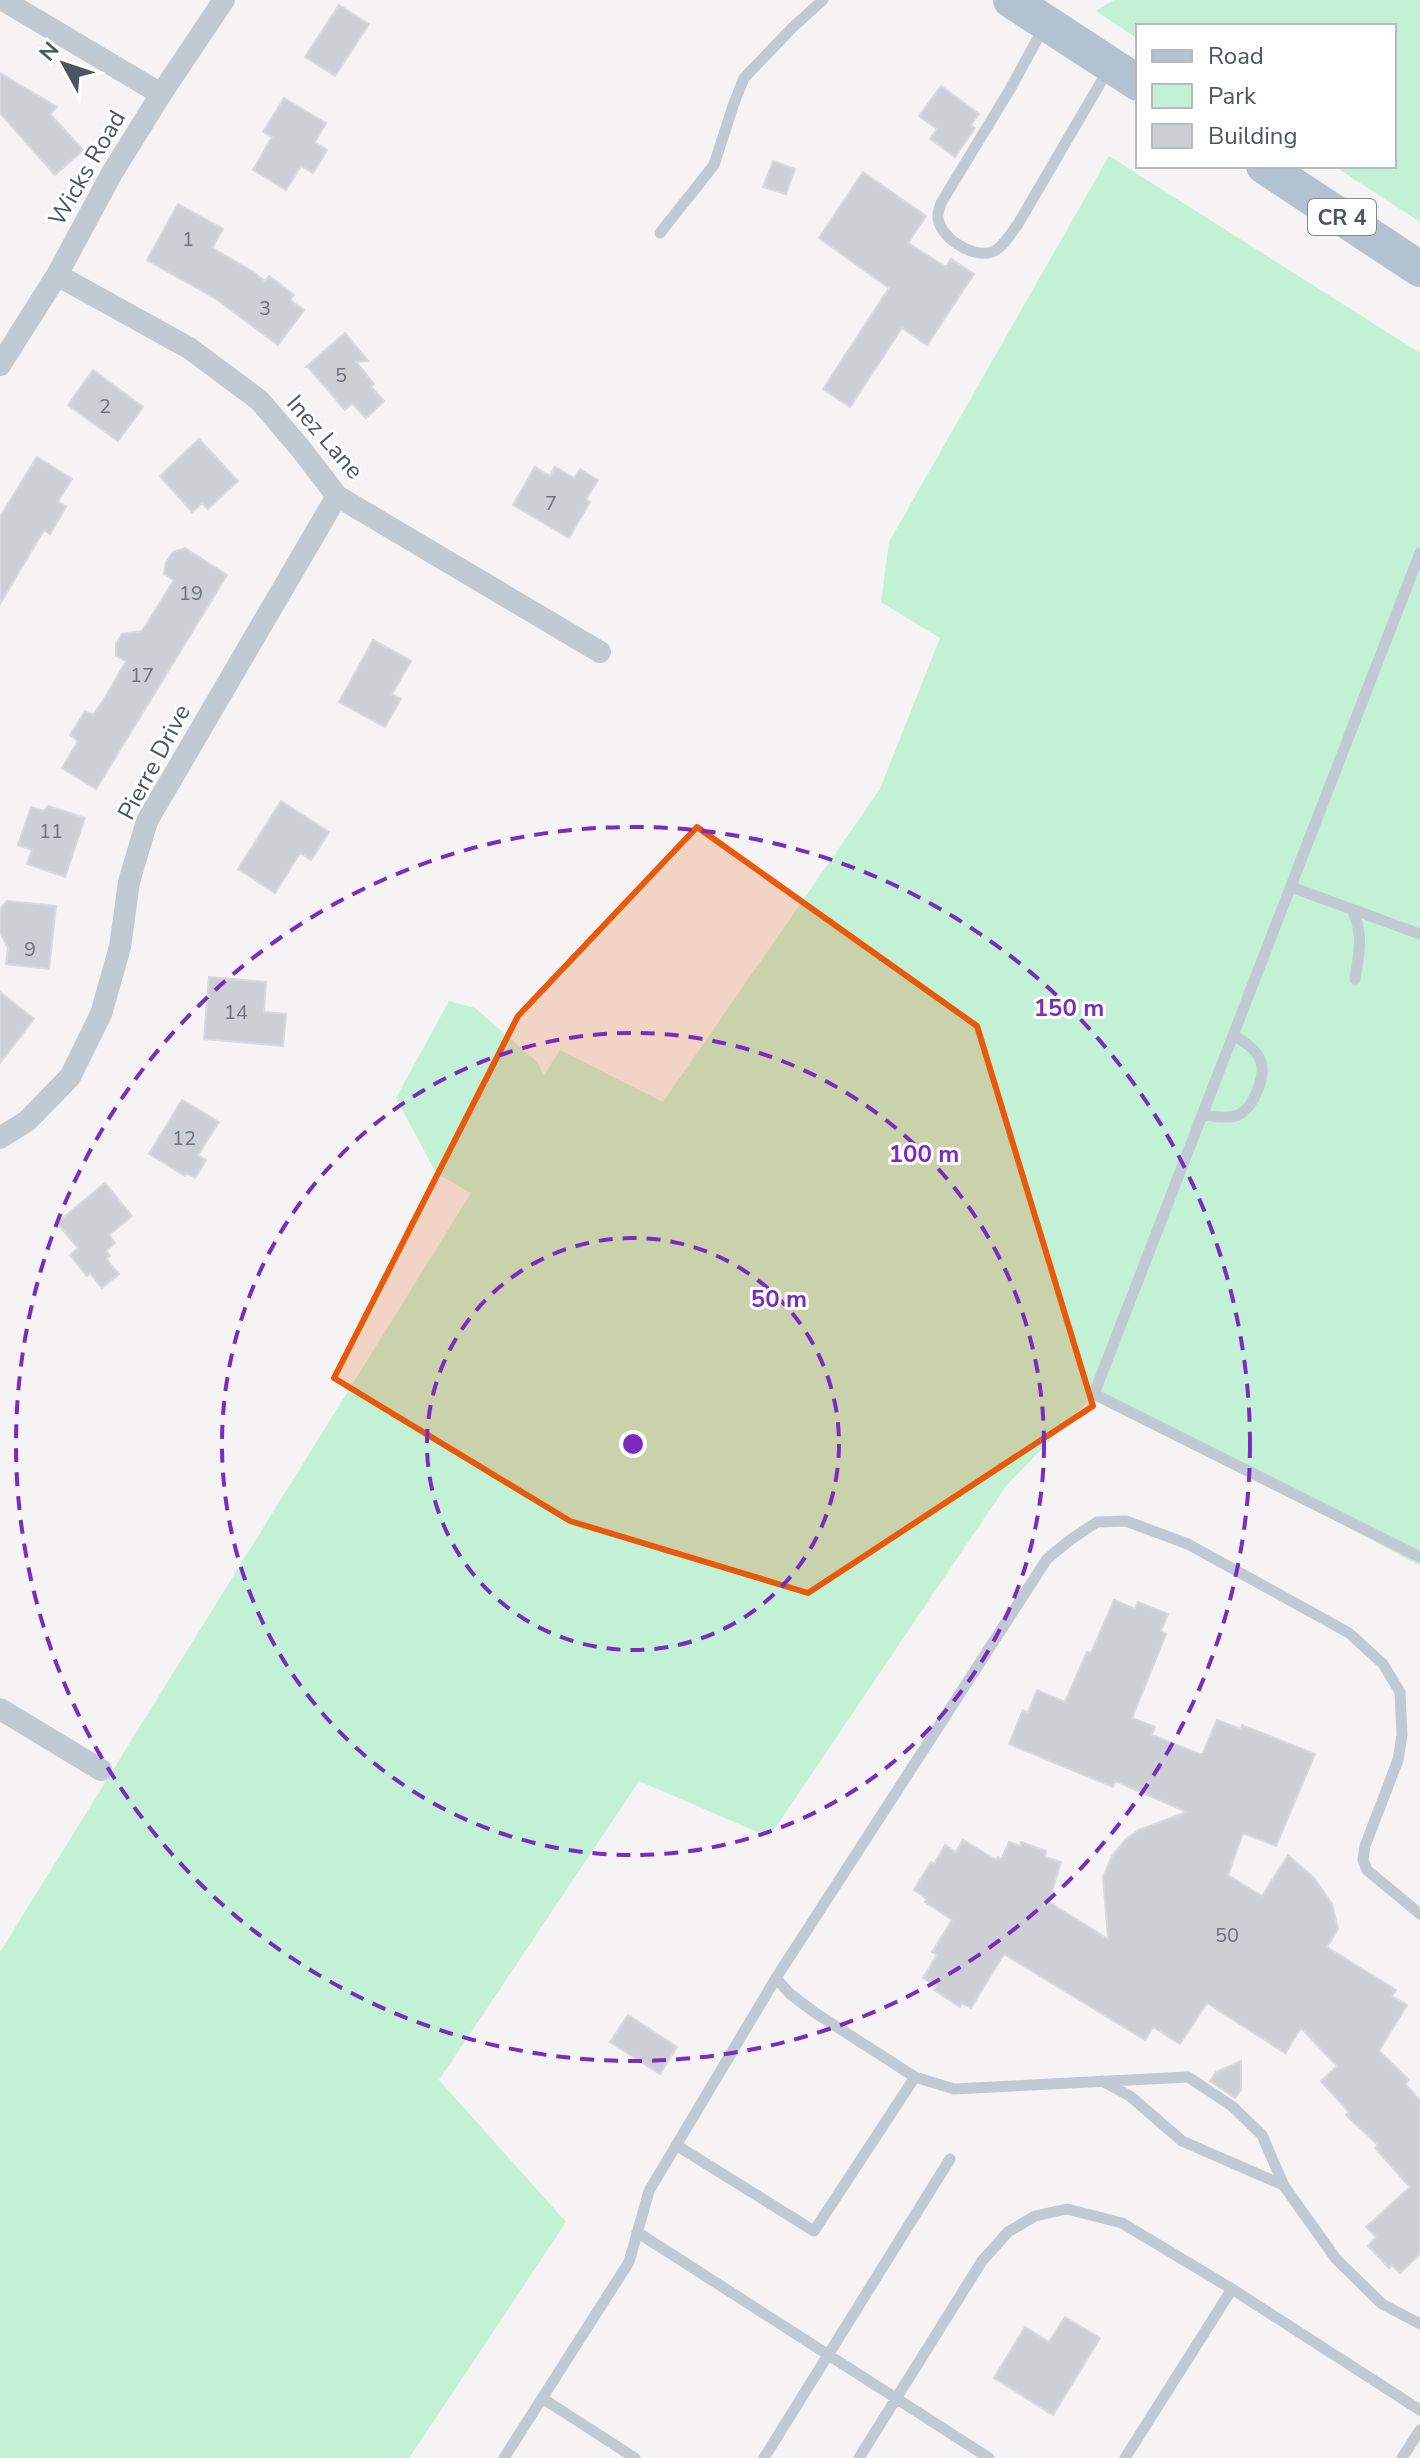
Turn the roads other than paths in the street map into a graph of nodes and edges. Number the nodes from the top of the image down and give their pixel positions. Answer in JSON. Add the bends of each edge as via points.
{"nodes":[{"id":1,"x":3,"y":0,"type":"edge"},
{"id":2,"x":224,"y":0,"type":"edge"},
{"id":3,"x":823,"y":0,"type":"edge"},
{"id":4,"x":1011,"y":0,"type":"edge"},
{"id":5,"x":1046,"y":23,"type":"junction"},
{"id":6,"x":1124,"y":74,"type":"edge"},
{"id":7,"x":161,"y":94,"type":"junction"},
{"id":8,"x":1267,"y":168,"type":"edge"},
{"id":9,"x":660,"y":233,"type":"dead end"},
{"id":10,"x":1420,"y":269,"type":"edge"},
{"id":11,"x":57,"y":275,"type":"junction"},
{"id":12,"x":1,"y":362,"type":"edge"},
{"id":13,"x":337,"y":496,"type":"junction"},
{"id":14,"x":1420,"y":553,"type":"edge"},
{"id":15,"x":600,"y":652,"type":"dead end"},
{"id":16,"x":1291,"y":887,"type":"junction"},
{"id":17,"x":1352,"y":910,"type":"junction"},
{"id":18,"x":1420,"y":934,"type":"edge"},
{"id":19,"x":1355,"y":979,"type":"dead end"},
{"id":20,"x":1233,"y":1035,"type":"junction"},
{"id":21,"x":1202,"y":1115,"type":"junction"},
{"id":22,"x":0,"y":1138,"type":"edge"},
{"id":23,"x":1420,"y":1557,"type":"edge"},
{"id":24,"x":0,"y":1709,"type":"edge"},
{"id":25,"x":101,"y":1770,"type":"dead end"},
{"id":26,"x":1420,"y":1914,"type":"edge"},
{"id":27,"x":776,"y":1978,"type":"junction"},
{"id":28,"x":915,"y":2077,"type":"junction"},
{"id":29,"x":1102,"y":2081,"type":"junction"},
{"id":30,"x":676,"y":2145,"type":"junction"},
{"id":31,"x":950,"y":2159,"type":"dead end"},
{"id":32,"x":1284,"y":2186,"type":"junction"},
{"id":33,"x":637,"y":2232,"type":"junction"},
{"id":34,"x":1232,"y":2289,"type":"junction"},
{"id":35,"x":1420,"y":2324,"type":"edge"},
{"id":36,"x":829,"y":2354,"type":"junction"},
{"id":37,"x":542,"y":2398,"type":"junction"},
{"id":38,"x":896,"y":2398,"type":"junction"},
{"id":39,"x":1420,"y":2410,"type":"edge"},
{"id":40,"x":1420,"y":2430,"type":"edge"},
{"id":41,"x":504,"y":2458,"type":"edge"},
{"id":42,"x":635,"y":2458,"type":"edge"},
{"id":43,"x":764,"y":2458,"type":"edge"},
{"id":44,"x":859,"y":2458,"type":"edge"},
{"id":45,"x":989,"y":2458,"type":"edge"},
{"id":46,"x":1125,"y":2458,"type":"edge"},
{"id":47,"x":1402,"y":2458,"type":"edge"}],
"edges":[{"from":1,"to":7,"type":"street"},
{"from":2,"to":7,"type":"street","name":"Wicks Road"},
{"from":3,"to":9,"type":"lane","via":[[744,78],[714,165]]},
{"from":4,"to":5,"type":"main road"},
{"from":5,"to":6,"type":"main road"},
{"from":5,"to":6,"type":"lane","via":[[941,203],[937,217],[954,241],[980,253],[1000,247]]},
{"from":7,"to":11,"type":"street","name":"Wicks Road"},
{"from":8,"to":10,"type":"main road","number":"CR 4"},
{"from":11,"to":12,"type":"street","name":"Wicks Road"},
{"from":11,"to":13,"type":"street","name":"Inez Lane","via":[[189,348],[259,400]]},
{"from":13,"to":15,"type":"street","name":"Inez Lane"},
{"from":13,"to":22,"type":"street","name":"Pierre Drive","via":[[147,821],[101,1014],[70,1077],[27,1121]]},
{"from":14,"to":16,"type":"lane"},
{"from":16,"to":17,"type":"lane"},
{"from":16,"to":20,"type":"lane"},
{"from":17,"to":18,"type":"lane"},
{"from":17,"to":19,"type":"lane","via":[[1361,940]]},
{"from":20,"to":21,"type":"lane"},
{"from":20,"to":21,"type":"lane","via":[[1260,1060],[1262,1072],[1252,1102],[1232,1117]]},
{"from":21,"to":23,"type":"lane","via":[[1094,1394]]},
{"from":24,"to":25,"type":"street"},
{"from":26,"to":27,"type":"lane","via":[[1367,1870],[1363,1860],[1402,1735],[1400,1692],[1383,1664],[1349,1633],[1188,1544],[1126,1521],[1097,1522],[1047,1559]]},
{"from":27,"to":28,"type":"lane","via":[[814,2012]]},
{"from":27,"to":30,"type":"lane"},
{"from":28,"to":29,"type":"lane","via":[[954,2089]]},
{"from":28,"to":30,"type":"lane","via":[[814,2231]]},
{"from":29,"to":32,"type":"lane","via":[[1130,2096],[1182,2141]]},
{"from":29,"to":32,"type":"lane","via":[[1188,2077],[1232,2106],[1262,2135]]},
{"from":30,"to":33,"type":"lane","via":[[649,2191]]},
{"from":31,"to":36,"type":"lane"},
{"from":32,"to":35,"type":"lane","via":[[1336,2259],[1382,2304]]},
{"from":33,"to":36,"type":"lane"},
{"from":33,"to":37,"type":"lane","via":[[629,2262]]},
{"from":34,"to":38,"type":"lane","via":[[1122,2223],[1067,2209],[1035,2216],[1008,2232],[982,2261]]},
{"from":34,"to":39,"type":"lane"},
{"from":34,"to":46,"type":"lane"},
{"from":36,"to":38,"type":"lane"},
{"from":36,"to":43,"type":"lane"},
{"from":37,"to":41,"type":"lane"},
{"from":37,"to":42,"type":"lane"},
{"from":38,"to":44,"type":"lane"},
{"from":38,"to":45,"type":"lane"},
{"from":40,"to":47,"type":"lane"}]}
